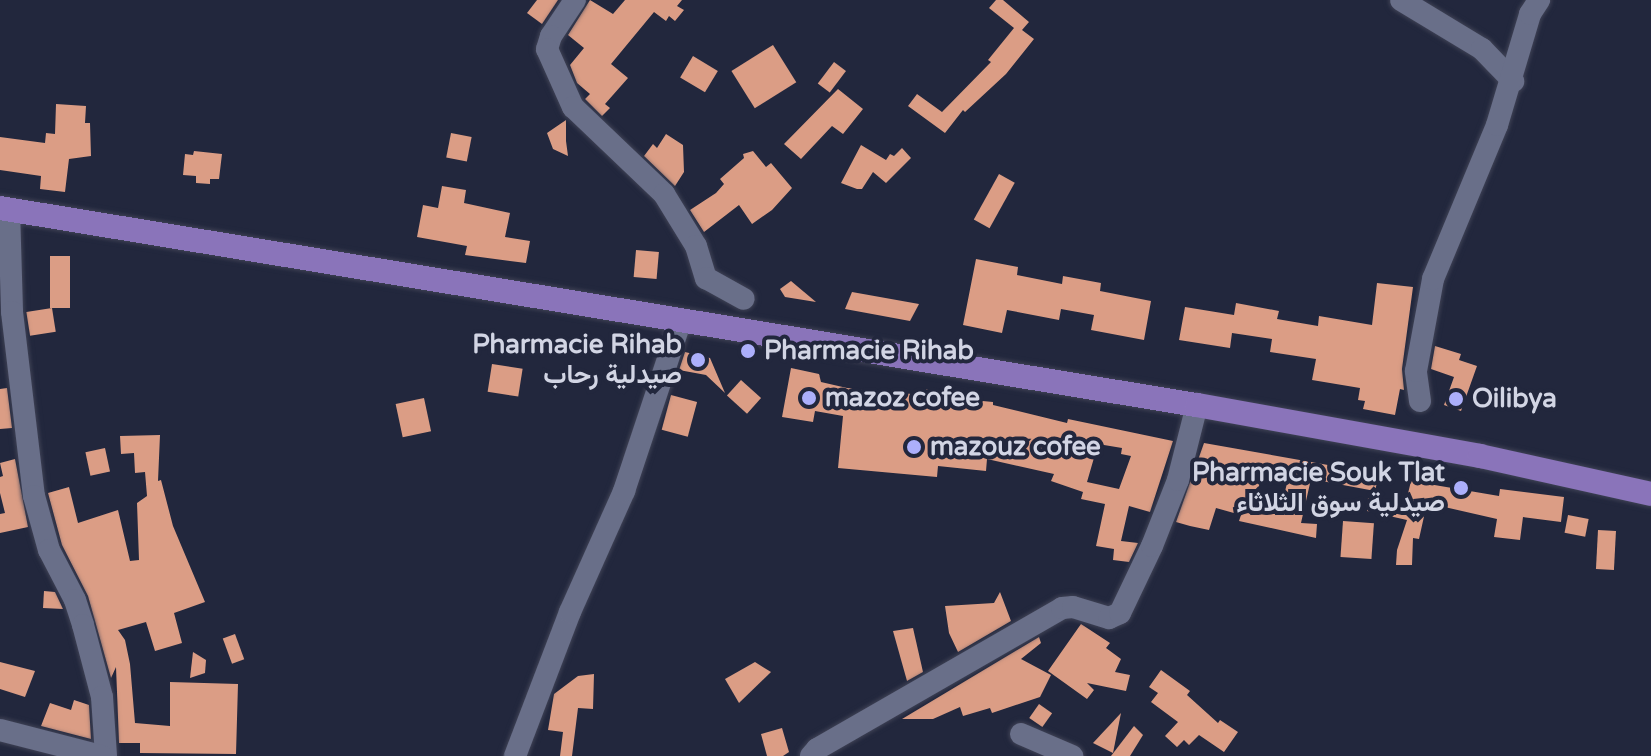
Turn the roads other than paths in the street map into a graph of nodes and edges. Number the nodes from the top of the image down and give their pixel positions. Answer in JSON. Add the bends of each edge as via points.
{"nodes":[{"id":1,"x":575,"y":0,"type":"edge"},
{"id":2,"x":1401,"y":0,"type":"edge"},
{"id":3,"x":1539,"y":0,"type":"edge"},
{"id":4,"x":1513,"y":81,"type":"junction"},
{"id":5,"x":4,"y":209,"type":"edge"},
{"id":6,"x":744,"y":299,"type":"dead end"},
{"id":7,"x":681,"y":320,"type":"junction"},
{"id":8,"x":1420,"y":401,"type":"dead end"},
{"id":9,"x":1197,"y":405,"type":"junction"},
{"id":10,"x":1651,"y":494,"type":"edge"},
{"id":11,"x":0,"y":730,"type":"edge"},
{"id":12,"x":1021,"y":734,"type":"dead end"},
{"id":13,"x":104,"y":756,"type":"edge"},
{"id":14,"x":515,"y":756,"type":"edge"},
{"id":15,"x":811,"y":756,"type":"edge"},
{"id":16,"x":1072,"y":756,"type":"edge"}],
"edges":[{"from":1,"to":6,"type":"street","via":[[547,49],[573,107],[664,194],[696,246],[706,278]]},
{"from":2,"to":4,"type":"street","via":[[1482,49]]},
{"from":3,"to":4,"type":"street","via":[[1530,14]]},
{"from":4,"to":8,"type":"street","via":[[1433,279],[1416,371]]},
{"from":5,"to":7,"type":"main road"},
{"from":5,"to":13,"type":"street","via":[[34,496],[49,550],[83,625],[102,697]]},
{"from":7,"to":9,"type":"main road"},
{"from":7,"to":14,"type":"street","via":[[624,491]]},
{"from":9,"to":10,"type":"main road","via":[[1480,456]]},
{"from":9,"to":15,"type":"street","via":[[1178,480],[1120,613],[1109,618],[1062,608]]},
{"from":11,"to":13,"type":"street"},
{"from":12,"to":16,"type":"street"}]}
